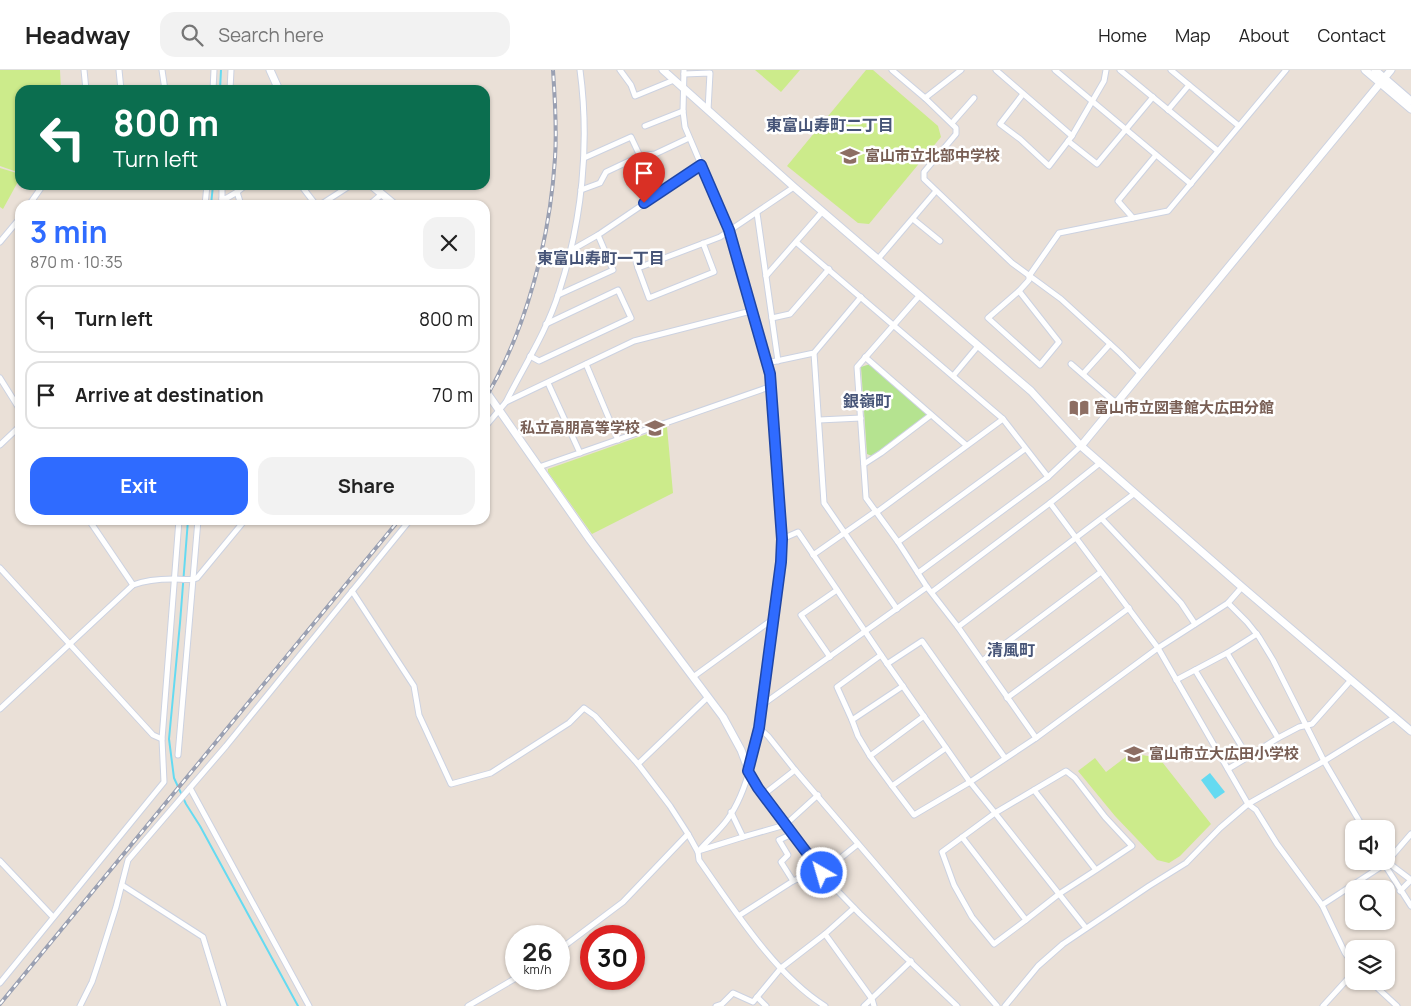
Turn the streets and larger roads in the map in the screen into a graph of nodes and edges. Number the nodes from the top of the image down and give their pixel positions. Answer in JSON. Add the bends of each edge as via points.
{"nodes":[{"id":1,"x":84,"y":70,"type":"edge"},
{"id":2,"x":119,"y":70,"type":"edge"},
{"id":3,"x":162,"y":70,"type":"edge"},
{"id":4,"x":214,"y":70,"type":"edge"},
{"id":5,"x":231,"y":70,"type":"edge"},
{"id":6,"x":270,"y":70,"type":"edge"},
{"id":7,"x":580,"y":70,"type":"edge"},
{"id":8,"x":620,"y":70,"type":"edge"},
{"id":9,"x":663,"y":70,"type":"edge"},
{"id":10,"x":961,"y":70,"type":"edge"},
{"id":11,"x":996,"y":70,"type":"edge"},
{"id":12,"x":1054,"y":70,"type":"edge"},
{"id":13,"x":1106,"y":70,"type":"edge"},
{"id":14,"x":1120,"y":70,"type":"edge"},
{"id":15,"x":1171,"y":70,"type":"edge"},
{"id":16,"x":1286,"y":70,"type":"edge"},
{"id":17,"x":1365,"y":70,"type":"edge"},
{"id":18,"x":1375,"y":70,"type":"edge"},
{"id":19,"x":1391,"y":70,"type":"edge"},
{"id":20,"x":895,"y":71,"type":"edge"},
{"id":21,"x":684,"y":72,"type":"edge"},
{"id":22,"x":674,"y":80,"type":"junction"},
{"id":23,"x":1382,"y":80,"type":"junction"},
{"id":24,"x":86,"y":85,"type":"edge"},
{"id":25,"x":120,"y":85,"type":"edge"},
{"id":26,"x":164,"y":85,"type":"edge"},
{"id":27,"x":213,"y":85,"type":"edge"},
{"id":28,"x":230,"y":85,"type":"edge"},
{"id":29,"x":277,"y":85,"type":"edge"},
{"id":30,"x":1189,"y":85,"type":"junction"},
{"id":31,"x":684,"y":88,"type":"junction"},
{"id":32,"x":1023,"y":94,"type":"junction"},
{"id":33,"x":1152,"y":97,"type":"junction"},
{"id":34,"x":926,"y":98,"type":"junction"},
{"id":35,"x":974,"y":98,"type":"dead end"},
{"id":36,"x":1092,"y":101,"type":"junction"},
{"id":37,"x":1411,"y":101,"type":"edge"},
{"id":38,"x":708,"y":110,"type":"junction"},
{"id":39,"x":1168,"y":110,"type":"junction"},
{"id":40,"x":1411,"y":110,"type":"edge"},
{"id":41,"x":683,"y":111,"type":"junction"},
{"id":42,"x":952,"y":123,"type":"junction"},
{"id":43,"x":645,"y":126,"type":"dead end"},
{"id":44,"x":1239,"y":126,"type":"junction"},
{"id":45,"x":1125,"y":129,"type":"junction"},
{"id":46,"x":1072,"y":136,"type":"junction"},
{"id":47,"x":689,"y":138,"type":"junction"},
{"id":48,"x":1068,"y":141,"type":"junction"},
{"id":49,"x":1218,"y":151,"type":"junction"},
{"id":50,"x":1156,"y":155,"type":"junction"},
{"id":51,"x":640,"y":156,"type":"junction"},
{"id":52,"x":584,"y":158,"type":"junction"},
{"id":53,"x":701,"y":165,"type":"junction"},
{"id":54,"x":1191,"y":184,"type":"junction"},
{"id":55,"x":794,"y":187,"type":"junction"},
{"id":56,"x":240,"y":190,"type":"edge"},
{"id":57,"x":306,"y":190,"type":"edge"},
{"id":58,"x":343,"y":190,"type":"edge"},
{"id":59,"x":377,"y":190,"type":"edge"},
{"id":60,"x":581,"y":190,"type":"junction"},
{"id":61,"x":936,"y":191,"type":"junction"},
{"id":62,"x":237,"y":192,"type":"junction"},
{"id":63,"x":382,"y":194,"type":"junction"},
{"id":64,"x":225,"y":200,"type":"edge"},
{"id":65,"x":239,"y":200,"type":"edge"},
{"id":66,"x":314,"y":200,"type":"edge"},
{"id":67,"x":326,"y":200,"type":"edge"},
{"id":68,"x":375,"y":200,"type":"edge"},
{"id":69,"x":389,"y":200,"type":"edge"},
{"id":70,"x":822,"y":212,"type":"junction"},
{"id":71,"x":757,"y":213,"type":"junction"},
{"id":72,"x":913,"y":218,"type":"junction"},
{"id":73,"x":1133,"y":218,"type":"junction"},
{"id":74,"x":15,"y":225,"type":"edge"},
{"id":75,"x":729,"y":230,"type":"junction"},
{"id":76,"x":598,"y":235,"type":"junction"},
{"id":77,"x":0,"y":242,"type":"edge"},
{"id":78,"x":796,"y":242,"type":"junction"},
{"id":79,"x":940,"y":242,"type":"dead end"},
{"id":80,"x":703,"y":243,"type":"junction"},
{"id":81,"x":570,"y":251,"type":"junction"},
{"id":82,"x":635,"y":257,"type":"dead end"},
{"id":83,"x":878,"y":259,"type":"junction"},
{"id":84,"x":638,"y":268,"type":"junction"},
{"id":85,"x":829,"y":269,"type":"junction"},
{"id":86,"x":766,"y":276,"type":"junction"},
{"id":87,"x":1029,"y":276,"type":"junction"},
{"id":88,"x":1019,"y":291,"type":"junction"},
{"id":89,"x":558,"y":295,"type":"junction"},
{"id":90,"x":920,"y":295,"type":"junction"},
{"id":91,"x":861,"y":297,"type":"junction"},
{"id":92,"x":751,"y":311,"type":"junction"},
{"id":93,"x":772,"y":318,"type":"junction"},
{"id":94,"x":546,"y":324,"type":"junction"},
{"id":95,"x":893,"y":325,"type":"junction"},
{"id":96,"x":1110,"y":344,"type":"junction"},
{"id":97,"x":978,"y":346,"type":"junction"},
{"id":98,"x":814,"y":352,"type":"junction"},
{"id":99,"x":530,"y":356,"type":"junction"},
{"id":100,"x":866,"y":358,"type":"junction"},
{"id":101,"x":778,"y":361,"type":"junction"},
{"id":102,"x":767,"y":363,"type":"junction"},
{"id":103,"x":586,"y":364,"type":"junction"},
{"id":104,"x":1071,"y":364,"type":"dead end"},
{"id":105,"x":1083,"y":374,"type":"junction"},
{"id":106,"x":1140,"y":374,"type":"junction"},
{"id":107,"x":953,"y":376,"type":"junction"},
{"id":108,"x":0,"y":378,"type":"edge"},
{"id":109,"x":548,"y":383,"type":"junction"},
{"id":110,"x":772,"y":386,"type":"junction"},
{"id":111,"x":490,"y":397,"type":"edge"},
{"id":112,"x":15,"y":402,"type":"edge"},
{"id":113,"x":506,"y":402,"type":"junction"},
{"id":114,"x":1117,"y":404,"type":"junction"},
{"id":115,"x":499,"y":409,"type":"junction"},
{"id":116,"x":930,"y":415,"type":"junction"},
{"id":117,"x":861,"y":418,"type":"junction"},
{"id":118,"x":1003,"y":418,"type":"junction"},
{"id":119,"x":819,"y":420,"type":"junction"},
{"id":120,"x":490,"y":421,"type":"edge"},
{"id":121,"x":15,"y":431,"type":"edge"},
{"id":122,"x":618,"y":440,"type":"junction"},
{"id":123,"x":0,"y":445,"type":"edge"},
{"id":124,"x":966,"y":445,"type":"junction"},
{"id":125,"x":1081,"y":446,"type":"junction"},
{"id":126,"x":1025,"y":448,"type":"junction"},
{"id":127,"x":580,"y":453,"type":"junction"},
{"id":128,"x":1100,"y":463,"type":"junction"},
{"id":129,"x":864,"y":464,"type":"junction"},
{"id":130,"x":539,"y":468,"type":"junction"},
{"id":131,"x":1048,"y":477,"type":"junction"},
{"id":132,"x":1135,"y":493,"type":"junction"},
{"id":133,"x":1050,"y":503,"type":"junction"},
{"id":134,"x":876,"y":512,"type":"junction"},
{"id":135,"x":1102,"y":519,"type":"junction"},
{"id":136,"x":92,"y":525,"type":"edge"},
{"id":137,"x":179,"y":525,"type":"edge"},
{"id":138,"x":198,"y":525,"type":"edge"},
{"id":139,"x":241,"y":525,"type":"edge"},
{"id":140,"x":406,"y":525,"type":"edge"},
{"id":141,"x":845,"y":533,"type":"junction"},
{"id":142,"x":1076,"y":537,"type":"junction"},
{"id":143,"x":782,"y":539,"type":"junction"},
{"id":144,"x":898,"y":542,"type":"junction"},
{"id":145,"x":813,"y":555,"type":"junction"},
{"id":146,"x":0,"y":568,"type":"edge"},
{"id":147,"x":1102,"y":572,"type":"junction"},
{"id":148,"x":918,"y":573,"type":"junction"},
{"id":149,"x":174,"y":579,"type":"junction"},
{"id":150,"x":192,"y":580,"type":"junction"},
{"id":151,"x":132,"y":585,"type":"junction"},
{"id":152,"x":927,"y":587,"type":"junction"},
{"id":153,"x":1242,"y":587,"type":"junction"},
{"id":154,"x":837,"y":590,"type":"junction"},
{"id":155,"x":352,"y":592,"type":"junction"},
{"id":156,"x":932,"y":592,"type":"junction"},
{"id":157,"x":1228,"y":604,"type":"junction"},
{"id":158,"x":1129,"y":608,"type":"junction"},
{"id":159,"x":896,"y":609,"type":"junction"},
{"id":160,"x":773,"y":618,"type":"junction"},
{"id":161,"x":1195,"y":624,"type":"junction"},
{"id":162,"x":958,"y":627,"type":"junction"},
{"id":163,"x":866,"y":632,"type":"junction"},
{"id":164,"x":1257,"y":634,"type":"junction"},
{"id":165,"x":70,"y":644,"type":"junction"},
{"id":166,"x":1158,"y":648,"type":"junction"},
{"id":167,"x":1227,"y":653,"type":"junction"},
{"id":168,"x":881,"y":655,"type":"junction"},
{"id":169,"x":830,"y":657,"type":"junction"},
{"id":170,"x":982,"y":661,"type":"junction"},
{"id":171,"x":887,"y":664,"type":"junction"},
{"id":172,"x":1195,"y":670,"type":"junction"},
{"id":173,"x":693,"y":677,"type":"junction"},
{"id":174,"x":1176,"y":680,"type":"junction"},
{"id":175,"x":1351,"y":680,"type":"junction"},
{"id":176,"x":903,"y":686,"type":"junction"},
{"id":177,"x":708,"y":697,"type":"junction"},
{"id":178,"x":1007,"y":698,"type":"junction"},
{"id":179,"x":762,"y":705,"type":"junction"},
{"id":180,"x":0,"y":709,"type":"edge"},
{"id":181,"x":924,"y":716,"type":"junction"},
{"id":182,"x":1395,"y":717,"type":"junction"},
{"id":183,"x":852,"y":720,"type":"junction"},
{"id":184,"x":1307,"y":725,"type":"junction"},
{"id":185,"x":759,"y":728,"type":"junction"},
{"id":186,"x":1411,"y":731,"type":"edge"},
{"id":187,"x":1036,"y":738,"type":"junction"},
{"id":188,"x":1278,"y":738,"type":"junction"},
{"id":189,"x":162,"y":740,"type":"junction"},
{"id":190,"x":946,"y":748,"type":"junction"},
{"id":191,"x":178,"y":755,"type":"dead end"},
{"id":192,"x":870,"y":756,"type":"junction"},
{"id":193,"x":1248,"y":757,"type":"junction"},
{"id":194,"x":1005,"y":758,"type":"junction"},
{"id":195,"x":1324,"y":760,"type":"junction"},
{"id":196,"x":638,"y":764,"type":"junction"},
{"id":197,"x":1228,"y":769,"type":"junction"},
{"id":198,"x":795,"y":770,"type":"junction"},
{"id":199,"x":748,"y":771,"type":"junction"},
{"id":200,"x":970,"y":782,"type":"junction"},
{"id":201,"x":892,"y":786,"type":"junction"},
{"id":202,"x":190,"y":788,"type":"junction"},
{"id":203,"x":1034,"y":790,"type":"junction"},
{"id":204,"x":763,"y":795,"type":"junction"},
{"id":205,"x":818,"y":795,"type":"junction"},
{"id":206,"x":1248,"y":804,"type":"junction"},
{"id":207,"x":731,"y":812,"type":"junction"},
{"id":208,"x":995,"y":813,"type":"junction"},
{"id":209,"x":1359,"y":820,"type":"edge"},
{"id":210,"x":785,"y":825,"type":"junction"},
{"id":211,"x":688,"y":834,"type":"junction"},
{"id":212,"x":792,"y":834,"type":"junction"},
{"id":213,"x":1411,"y":834,"type":"edge"},
{"id":214,"x":743,"y":837,"type":"junction"},
{"id":215,"x":962,"y":837,"type":"junction"},
{"id":216,"x":858,"y":844,"type":"junction"},
{"id":217,"x":1395,"y":851,"type":"edge"},
{"id":218,"x":698,"y":852,"type":"junction"},
{"id":219,"x":0,"y":861,"type":"edge"},
{"id":220,"x":1395,"y":868,"type":"edge"},
{"id":221,"x":1096,"y":870,"type":"junction"},
{"id":222,"x":1374,"y":870,"type":"edge"},
{"id":223,"x":1388,"y":870,"type":"edge"},
{"id":224,"x":820,"y":871,"type":"junction"},
{"id":225,"x":1411,"y":880,"type":"edge"},
{"id":226,"x":793,"y":881,"type":"junction"},
{"id":227,"x":122,"y":885,"type":"junction"},
{"id":228,"x":1400,"y":891,"type":"junction"},
{"id":229,"x":1060,"y":894,"type":"junction"},
{"id":230,"x":1322,"y":905,"type":"junction"},
{"id":231,"x":1411,"y":906,"type":"edge"},
{"id":232,"x":854,"y":908,"type":"junction"},
{"id":233,"x":740,"y":916,"type":"junction"},
{"id":234,"x":53,"y":917,"type":"junction"},
{"id":235,"x":1026,"y":920,"type":"junction"},
{"id":236,"x":1086,"y":928,"type":"junction"},
{"id":237,"x":825,"y":934,"type":"junction"},
{"id":238,"x":570,"y":942,"type":"edge"},
{"id":239,"x":1345,"y":953,"type":"edge"},
{"id":240,"x":911,"y":961,"type":"junction"},
{"id":241,"x":781,"y":968,"type":"junction"},
{"id":242,"x":1345,"y":982,"type":"edge"},
{"id":243,"x":0,"y":983,"type":"edge"},
{"id":244,"x":505,"y":984,"type":"edge"},
{"id":245,"x":1380,"y":990,"type":"edge"},
{"id":246,"x":757,"y":997,"type":"junction"},
{"id":247,"x":872,"y":999,"type":"junction"},
{"id":248,"x":80,"y":1006,"type":"edge"},
{"id":249,"x":224,"y":1006,"type":"edge"},
{"id":250,"x":309,"y":1006,"type":"edge"},
{"id":251,"x":468,"y":1006,"type":"edge"},
{"id":252,"x":716,"y":1006,"type":"edge"},
{"id":253,"x":766,"y":1006,"type":"edge"},
{"id":254,"x":825,"y":1006,"type":"edge"},
{"id":255,"x":864,"y":1006,"type":"edge"},
{"id":256,"x":874,"y":1006,"type":"edge"},
{"id":257,"x":957,"y":1006,"type":"edge"},
{"id":258,"x":997,"y":1006,"type":"edge"},
{"id":259,"x":1005,"y":1006,"type":"edge"},
{"id":260,"x":1324,"y":1006,"type":"edge"},
{"id":261,"x":1397,"y":1006,"type":"edge"}],
"edges":[{"from":1,"to":24,"type":"street"},
{"from":2,"to":25,"type":"street"},
{"from":3,"to":26,"type":"street"},
{"from":4,"to":27,"type":"street"},
{"from":5,"to":28,"type":"street"},
{"from":6,"to":29,"type":"street"},
{"from":7,"to":52,"type":"street"},
{"from":8,"to":22,"type":"street","via":[[635,96]]},
{"from":9,"to":22,"type":"street"},
{"from":10,"to":34,"type":"street"},
{"from":11,"to":32,"type":"street"},
{"from":12,"to":36,"type":"street"},
{"from":13,"to":36,"type":"street","via":[[1104,81]]},
{"from":14,"to":33,"type":"street"},
{"from":15,"to":30,"type":"street"},
{"from":16,"to":44,"type":"street"},
{"from":17,"to":23,"type":"street"},
{"from":18,"to":23,"type":"street"},
{"from":19,"to":23,"type":"street"},
{"from":20,"to":34,"type":"street"},
{"from":21,"to":31,"type":"street"},
{"from":21,"to":38,"type":"street","via":[[710,73]]},
{"from":22,"to":31,"type":"street"},
{"from":23,"to":37,"type":"street"},
{"from":23,"to":40,"type":"street"},
{"from":23,"to":106,"type":"street"},
{"from":30,"to":39,"type":"street"},
{"from":30,"to":44,"type":"street"},
{"from":31,"to":38,"type":"street"},
{"from":31,"to":41,"type":"street"},
{"from":32,"to":46,"type":"street"},
{"from":32,"to":48,"type":"street","via":[[1000,124],[1050,166]]},
{"from":33,"to":39,"type":"street"},
{"from":33,"to":45,"type":"street"},
{"from":34,"to":42,"type":"street"},
{"from":35,"to":42,"type":"street"},
{"from":36,"to":45,"type":"street"},
{"from":36,"to":46,"type":"street"},
{"from":38,"to":55,"type":"street"},
{"from":39,"to":49,"type":"street"},
{"from":41,"to":43,"type":"street"},
{"from":41,"to":47,"type":"street"},
{"from":42,"to":61,"type":"street","via":[[956,134],[924,172],[924,179]]},
{"from":44,"to":49,"type":"street"},
{"from":45,"to":48,"type":"street","via":[[1097,164]]},
{"from":45,"to":50,"type":"street"},
{"from":46,"to":48,"type":"street"},
{"from":47,"to":51,"type":"street","via":[[655,154]]},
{"from":47,"to":53,"type":"street"},
{"from":49,"to":54,"type":"street"},
{"from":50,"to":54,"type":"street"},
{"from":50,"to":73,"type":"street","via":[[1118,201]]},
{"from":51,"to":52,"type":"street","via":[[630,137]]},
{"from":51,"to":60,"type":"street","via":[[606,172],[600,183]]},
{"from":52,"to":60,"type":"street"},
{"from":53,"to":75,"type":"street"},
{"from":53,"to":76,"type":"street"},
{"from":54,"to":73,"type":"street","via":[[1168,211]]},
{"from":55,"to":70,"type":"street"},
{"from":55,"to":71,"type":"street"},
{"from":56,"to":62,"type":"street"},
{"from":57,"to":66,"type":"street"},
{"from":58,"to":67,"type":"street"},
{"from":59,"to":63,"type":"street"},
{"from":60,"to":81,"type":"street"},
{"from":61,"to":72,"type":"street"},
{"from":61,"to":87,"type":"street"},
{"from":62,"to":64,"type":"street"},
{"from":62,"to":65,"type":"street"},
{"from":63,"to":68,"type":"street"},
{"from":63,"to":69,"type":"street"},
{"from":70,"to":78,"type":"street"},
{"from":70,"to":83,"type":"street"},
{"from":71,"to":75,"type":"street"},
{"from":71,"to":86,"type":"street"},
{"from":72,"to":79,"type":"street"},
{"from":72,"to":83,"type":"street"},
{"from":73,"to":87,"type":"street","via":[[1059,233]]},
{"from":74,"to":77,"type":"street"},
{"from":75,"to":80,"type":"street"},
{"from":75,"to":92,"type":"street"},
{"from":76,"to":81,"type":"street"},
{"from":76,"to":89,"type":"street","via":[[613,270]]},
{"from":78,"to":85,"type":"street"},
{"from":78,"to":86,"type":"street"},
{"from":80,"to":84,"type":"street"},
{"from":80,"to":84,"type":"street","via":[[714,272],[649,298]]},
{"from":81,"to":89,"type":"street"},
{"from":82,"to":84,"type":"street"},
{"from":83,"to":90,"type":"street"},
{"from":85,"to":91,"type":"street"},
{"from":85,"to":93,"type":"street","via":[[790,314]]},
{"from":86,"to":93,"type":"street"},
{"from":87,"to":88,"type":"street"},
{"from":87,"to":96,"type":"street","via":[[1061,299]]},
{"from":88,"to":88,"type":"street","via":[[988,318],[1040,365],[1060,342]]},
{"from":89,"to":94,"type":"street"},
{"from":90,"to":95,"type":"street"},
{"from":90,"to":97,"type":"street"},
{"from":91,"to":95,"type":"street"},
{"from":91,"to":98,"type":"street"},
{"from":92,"to":102,"type":"street"},
{"from":92,"to":103,"type":"street","via":[[634,341]]},
{"from":93,"to":101,"type":"street"},
{"from":94,"to":99,"type":"street"},
{"from":94,"to":99,"type":"street","via":[[618,290],[631,318],[539,361]]},
{"from":95,"to":100,"type":"street"},
{"from":95,"to":107,"type":"street"},
{"from":96,"to":105,"type":"street"},
{"from":96,"to":106,"type":"street"},
{"from":97,"to":107,"type":"street"},
{"from":97,"to":125,"type":"street","via":[[1042,401]]},
{"from":98,"to":101,"type":"street"},
{"from":98,"to":119,"type":"street"},
{"from":99,"to":113,"type":"street"},
{"from":100,"to":116,"type":"street"},
{"from":100,"to":117,"type":"street","via":[[857,367]]},
{"from":101,"to":102,"type":"street"},
{"from":102,"to":110,"type":"street"},
{"from":103,"to":109,"type":"street"},
{"from":103,"to":122,"type":"street"},
{"from":104,"to":105,"type":"street"},
{"from":105,"to":114,"type":"street"},
{"from":106,"to":114,"type":"street"},
{"from":107,"to":118,"type":"street"},
{"from":108,"to":112,"type":"street"},
{"from":109,"to":113,"type":"street"},
{"from":109,"to":127,"type":"street"},
{"from":110,"to":122,"type":"street"},
{"from":110,"to":143,"type":"street"},
{"from":111,"to":115,"type":"street"},
{"from":113,"to":115,"type":"street"},
{"from":114,"to":125,"type":"street"},
{"from":115,"to":120,"type":"street"},
{"from":115,"to":130,"type":"street"},
{"from":116,"to":124,"type":"street"},
{"from":116,"to":129,"type":"street"},
{"from":117,"to":119,"type":"street"},
{"from":117,"to":129,"type":"street"},
{"from":118,"to":124,"type":"street"},
{"from":118,"to":126,"type":"street"},
{"from":119,"to":141,"type":"street","via":[[824,503]]},
{"from":121,"to":123,"type":"street"},
{"from":122,"to":127,"type":"street"},
{"from":124,"to":134,"type":"street"},
{"from":125,"to":128,"type":"street"},
{"from":125,"to":131,"type":"street"},
{"from":126,"to":131,"type":"street"},
{"from":126,"to":144,"type":"street"},
{"from":127,"to":130,"type":"street"},
{"from":128,"to":132,"type":"street"},
{"from":128,"to":133,"type":"street"},
{"from":129,"to":134,"type":"street","via":[[866,498]]},
{"from":130,"to":173,"type":"street"},
{"from":131,"to":148,"type":"street"},
{"from":132,"to":135,"type":"street"},
{"from":132,"to":153,"type":"street"},
{"from":133,"to":142,"type":"street"},
{"from":133,"to":156,"type":"street"},
{"from":134,"to":141,"type":"street"},
{"from":134,"to":144,"type":"street"},
{"from":135,"to":142,"type":"street"},
{"from":135,"to":161,"type":"street","via":[[1180,603]]},
{"from":136,"to":151,"type":"street"},
{"from":137,"to":149,"type":"street"},
{"from":138,"to":150,"type":"street"},
{"from":139,"to":150,"type":"street"},
{"from":140,"to":155,"type":"street"},
{"from":141,"to":145,"type":"street"},
{"from":141,"to":159,"type":"street"},
{"from":142,"to":147,"type":"street"},
{"from":142,"to":162,"type":"street"},
{"from":143,"to":145,"type":"street","via":[[798,532]]},
{"from":143,"to":160,"type":"street"},
{"from":144,"to":148,"type":"street"},
{"from":145,"to":154,"type":"street"},
{"from":146,"to":165,"type":"street"},
{"from":147,"to":158,"type":"street"},
{"from":147,"to":170,"type":"street"},
{"from":148,"to":152,"type":"street"},
{"from":149,"to":150,"type":"street"},
{"from":149,"to":151,"type":"street","via":[[146,580]]},
{"from":149,"to":189,"type":"street"},
{"from":150,"to":191,"type":"street"},
{"from":151,"to":165,"type":"street"},
{"from":152,"to":156,"type":"street"},
{"from":152,"to":159,"type":"street"},
{"from":153,"to":157,"type":"street"},
{"from":153,"to":175,"type":"street"},
{"from":154,"to":163,"type":"street"},
{"from":154,"to":169,"type":"street","via":[[801,615]]},
{"from":155,"to":196,"type":"street","via":[[414,686],[419,715],[451,784],[491,773],[569,723],[584,708]]},
{"from":155,"to":202,"type":"street"},
{"from":156,"to":162,"type":"street"},
{"from":157,"to":161,"type":"street"},
{"from":157,"to":164,"type":"street"},
{"from":158,"to":166,"type":"street"},
{"from":158,"to":178,"type":"street"},
{"from":159,"to":163,"type":"street"},
{"from":160,"to":173,"type":"street"},
{"from":160,"to":179,"type":"street"},
{"from":161,"to":166,"type":"street"},
{"from":162,"to":170,"type":"street"},
{"from":163,"to":168,"type":"street"},
{"from":163,"to":169,"type":"street"},
{"from":164,"to":167,"type":"street"},
{"from":164,"to":184,"type":"street"},
{"from":165,"to":180,"type":"street"},
{"from":165,"to":189,"type":"street","via":[[153,735]]},
{"from":166,"to":174,"type":"street"},
{"from":166,"to":187,"type":"street"},
{"from":167,"to":172,"type":"street"},
{"from":167,"to":188,"type":"street"},
{"from":168,"to":171,"type":"street"},
{"from":168,"to":183,"type":"street","via":[[837,687]]},
{"from":169,"to":179,"type":"street"},
{"from":170,"to":178,"type":"street"},
{"from":171,"to":176,"type":"street"},
{"from":171,"to":194,"type":"street","via":[[922,641]]},
{"from":172,"to":174,"type":"street"},
{"from":172,"to":193,"type":"street"},
{"from":173,"to":177,"type":"street"},
{"from":174,"to":197,"type":"street"},
{"from":175,"to":182,"type":"street"},
{"from":175,"to":184,"type":"street","via":[[1312,724]]},
{"from":176,"to":181,"type":"street"},
{"from":176,"to":183,"type":"street"},
{"from":177,"to":196,"type":"street"},
{"from":177,"to":199,"type":"street","via":[[727,724]]},
{"from":178,"to":187,"type":"street"},
{"from":179,"to":185,"type":"street"},
{"from":181,"to":190,"type":"street"},
{"from":181,"to":192,"type":"street"},
{"from":182,"to":186,"type":"street"},
{"from":182,"to":195,"type":"street"},
{"from":183,"to":192,"type":"street"},
{"from":184,"to":188,"type":"street"},
{"from":184,"to":195,"type":"street"},
{"from":185,"to":198,"type":"street"},
{"from":185,"to":199,"type":"street"},
{"from":187,"to":194,"type":"street"},
{"from":188,"to":193,"type":"street"},
{"from":189,"to":234,"type":"street","via":[[164,782]]},
{"from":190,"to":200,"type":"street"},
{"from":190,"to":201,"type":"street"},
{"from":192,"to":201,"type":"street"},
{"from":193,"to":197,"type":"street"},
{"from":194,"to":200,"type":"street"},
{"from":195,"to":206,"type":"street"},
{"from":195,"to":209,"type":"street"},
{"from":196,"to":211,"type":"street"},
{"from":197,"to":206,"type":"street"},
{"from":198,"to":204,"type":"street"},
{"from":198,"to":205,"type":"street"},
{"from":199,"to":204,"type":"street"},
{"from":199,"to":207,"type":"street","via":[[742,792]]},
{"from":200,"to":201,"type":"street","via":[[914,815]]},
{"from":200,"to":208,"type":"street"},
{"from":202,"to":227,"type":"street","via":[[128,860]]},
{"from":202,"to":250,"type":"street"},
{"from":203,"to":208,"type":"street"},
{"from":203,"to":221,"type":"street"},
{"from":203,"to":221,"type":"street","via":[[1066,771],[1132,846]]},
{"from":204,"to":210,"type":"street"},
{"from":205,"to":210,"type":"street"},
{"from":205,"to":216,"type":"street"},
{"from":206,"to":230,"type":"street","via":[[1256,810]]},
{"from":206,"to":236,"type":"street","via":[[1186,863]]},
{"from":207,"to":214,"type":"street"},
{"from":207,"to":218,"type":"street"},
{"from":208,"to":215,"type":"street"},
{"from":208,"to":229,"type":"street"},
{"from":210,"to":212,"type":"street"},
{"from":210,"to":214,"type":"street"},
{"from":211,"to":218,"type":"street"},
{"from":211,"to":238,"type":"street","via":[[623,902]]},
{"from":212,"to":224,"type":"street"},
{"from":212,"to":226,"type":"street","via":[[778,840],[788,855],[781,862]]},
{"from":213,"to":217,"type":"street"},
{"from":214,"to":218,"type":"street"},
{"from":215,"to":235,"type":"street"},
{"from":215,"to":235,"type":"street","via":[[942,852],[954,885],[972,917],[994,944]]},
{"from":216,"to":224,"type":"street"},
{"from":216,"to":258,"type":"street"},
{"from":218,"to":233,"type":"street","via":[[699,860]]},
{"from":219,"to":234,"type":"street"},
{"from":220,"to":225,"type":"street"},
{"from":221,"to":229,"type":"street"},
{"from":222,"to":230,"type":"street"},
{"from":223,"to":228,"type":"street"},
{"from":224,"to":226,"type":"street"},
{"from":224,"to":232,"type":"street"},
{"from":225,"to":228,"type":"street"},
{"from":226,"to":233,"type":"street"},
{"from":227,"to":248,"type":"street","via":[[100,961]]},
{"from":227,"to":249,"type":"street","via":[[203,937]]},
{"from":228,"to":231,"type":"street"},
{"from":229,"to":235,"type":"street"},
{"from":229,"to":236,"type":"street"},
{"from":230,"to":239,"type":"street"},
{"from":232,"to":237,"type":"street"},
{"from":232,"to":240,"type":"street"},
{"from":233,"to":241,"type":"street"},
{"from":234,"to":243,"type":"street"},
{"from":236,"to":259,"type":"street","via":[[1038,966]]},
{"from":237,"to":241,"type":"street"},
{"from":237,"to":247,"type":"street"},
{"from":240,"to":247,"type":"street"},
{"from":240,"to":257,"type":"street"},
{"from":241,"to":246,"type":"street"},
{"from":241,"to":254,"type":"street","via":[[808,995]]},
{"from":242,"to":260,"type":"street"},
{"from":244,"to":251,"type":"street"},
{"from":245,"to":261,"type":"street"},
{"from":246,"to":252,"type":"street","via":[[753,1002],[733,993]]},
{"from":246,"to":253,"type":"street"},
{"from":247,"to":255,"type":"street"},
{"from":247,"to":256,"type":"street"}]}
